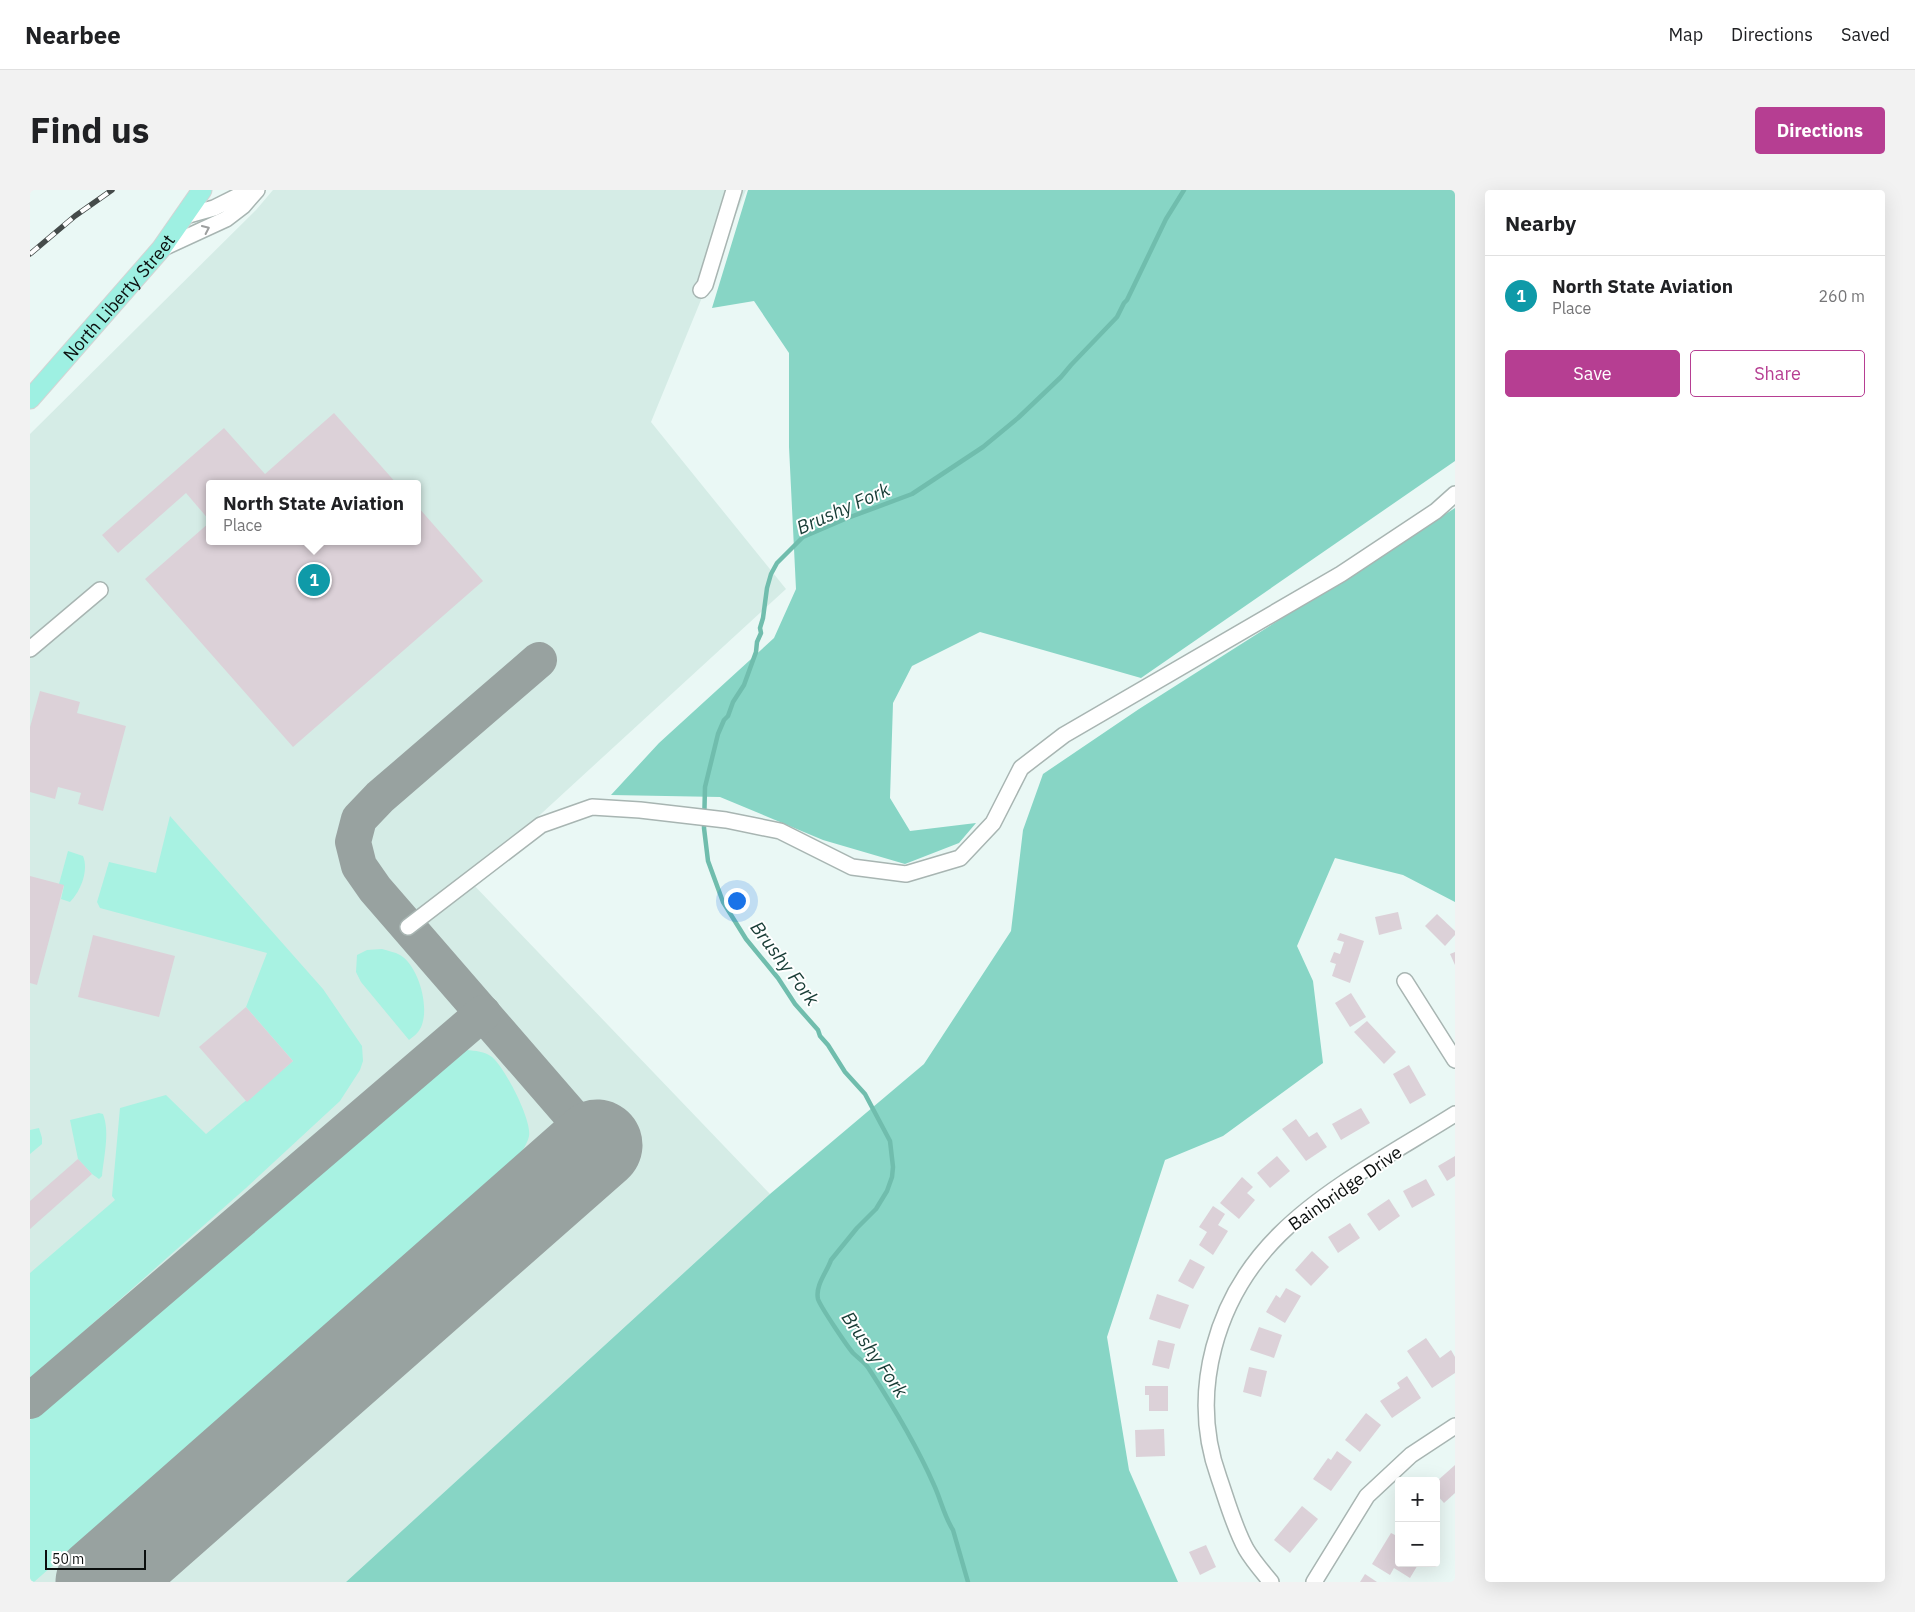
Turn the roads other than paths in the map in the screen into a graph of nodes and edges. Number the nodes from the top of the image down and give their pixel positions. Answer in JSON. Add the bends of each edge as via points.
{"nodes":[{"id":1,"x":202,"y":190,"type":"edge"},
{"id":2,"x":250,"y":190,"type":"edge"},
{"id":3,"x":257,"y":190,"type":"edge"},
{"id":4,"x":734,"y":190,"type":"edge"},
{"id":5,"x":185,"y":216,"type":"junction"},
{"id":6,"x":162,"y":249,"type":"junction"},
{"id":7,"x":701,"y":290,"type":"dead end"},
{"id":8,"x":30,"y":399,"type":"edge"},
{"id":9,"x":1455,"y":494,"type":"edge"},
{"id":10,"x":100,"y":590,"type":"dead end"},
{"id":11,"x":30,"y":649,"type":"edge"},
{"id":12,"x":408,"y":927,"type":"dead end"},
{"id":13,"x":1405,"y":981,"type":"dead end"},
{"id":14,"x":1455,"y":1060,"type":"edge"},
{"id":15,"x":1455,"y":1114,"type":"edge"},
{"id":16,"x":1455,"y":1426,"type":"edge"},
{"id":17,"x":1271,"y":1582,"type":"edge"},
{"id":18,"x":1314,"y":1582,"type":"edge"}],
"edges":[{"from":1,"to":5,"type":"main road","name":"North Liberty Street"},
{"from":2,"to":5,"type":"street","via":[[214,208]]},
{"from":6,"to":3,"type":"street","one_way":true,"via":[[226,219]]},
{"from":4,"to":7,"type":"street"},
{"from":5,"to":6,"type":"main road","name":"North Liberty Street"},
{"from":6,"to":8,"type":"main road","name":"North Liberty Street"},
{"from":9,"to":12,"type":"street","via":[[1436,511],[1341,574],[1064,734],[1021,768],[994,823],[960,858],[906,874],[852,867],[780,832],[726,820],[592,807],[541,825]]},
{"from":10,"to":11,"type":"street"},
{"from":13,"to":14,"type":"street"},
{"from":15,"to":17,"type":"street","name":"Bainbridge Drive","via":[[1354,1177],[1280,1234],[1246,1277],[1218,1333],[1206,1388],[1208,1437],[1238,1532],[1246,1549]]},
{"from":16,"to":18,"type":"street","via":[[1411,1455],[1368,1496]]}]}
